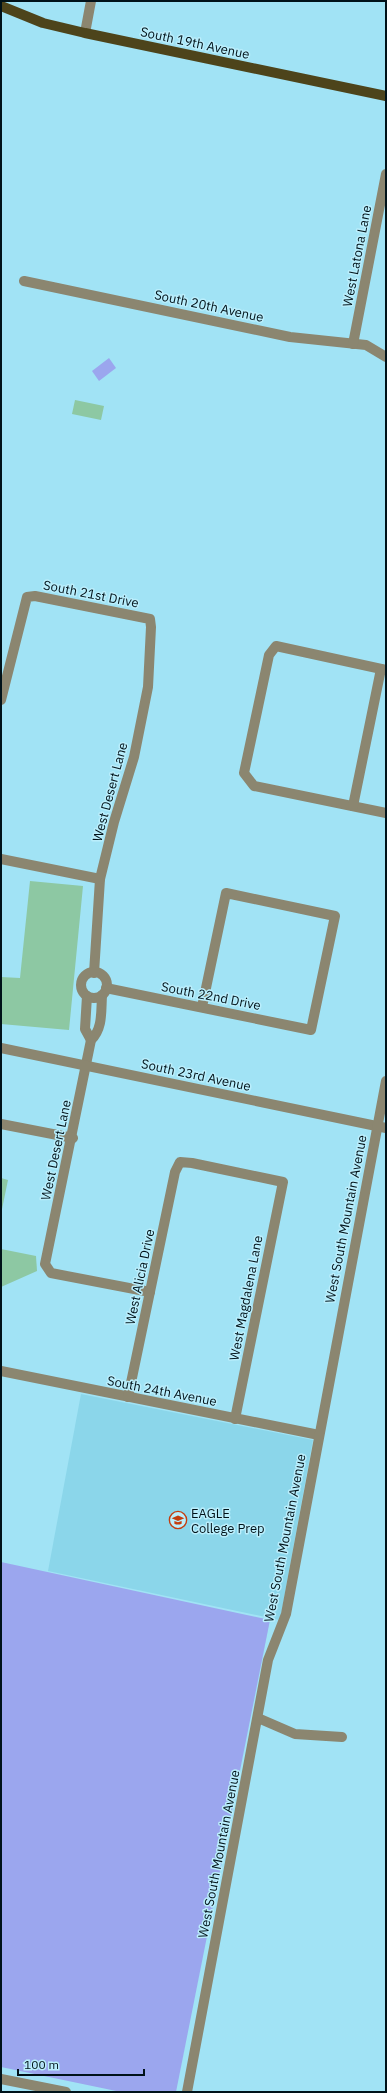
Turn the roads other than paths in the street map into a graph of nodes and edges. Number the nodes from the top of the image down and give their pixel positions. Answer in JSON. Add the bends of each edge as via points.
{"nodes":[{"id":1,"x":91,"y":1,"type":"edge"},
{"id":2,"x":1,"y":6,"type":"edge"},
{"id":3,"x":85,"y":33,"type":"junction"},
{"id":4,"x":386,"y":96,"type":"edge"},
{"id":5,"x":386,"y":174,"type":"edge"},
{"id":6,"x":24,"y":281,"type":"dead end"},
{"id":7,"x":353,"y":344,"type":"junction"},
{"id":8,"x":386,"y":357,"type":"edge"},
{"id":9,"x":150,"y":619,"type":"joint"},
{"id":10,"x":384,"y":669,"type":"edge"},
{"id":11,"x":1,"y":700,"type":"edge"},
{"id":12,"x":354,"y":806,"type":"junction"},
{"id":13,"x":386,"y":813,"type":"edge"},
{"id":14,"x":1,"y":859,"type":"edge"},
{"id":15,"x":100,"y":880,"type":"junction"},
{"id":16,"x":94,"y":972,"type":"junction"},
{"id":17,"x":104,"y":992,"type":"junction"},
{"id":18,"x":87,"y":996,"type":"junction"},
{"id":19,"x":202,"y":1008,"type":"junction"},
{"id":20,"x":85,"y":1016,"type":"junction"},
{"id":21,"x":100,"y":1018,"type":"junction"},
{"id":22,"x":91,"y":1040,"type":"junction"},
{"id":23,"x":1,"y":1048,"type":"edge"},
{"id":24,"x":87,"y":1066,"type":"junction"},
{"id":25,"x":386,"y":1081,"type":"edge"},
{"id":26,"x":1,"y":1124,"type":"edge"},
{"id":27,"x":382,"y":1127,"type":"edge"},
{"id":28,"x":73,"y":1138,"type":"junction"},
{"id":29,"x":283,"y":1182,"type":"joint"},
{"id":30,"x":150,"y":1292,"type":"junction"},
{"id":31,"x":1,"y":1371,"type":"edge"},
{"id":32,"x":128,"y":1397,"type":"junction"},
{"id":33,"x":235,"y":1419,"type":"junction"},
{"id":34,"x":318,"y":1435,"type":"junction"},
{"id":35,"x":258,"y":1718,"type":"junction"},
{"id":36,"x":342,"y":1737,"type":"dead end"},
{"id":37,"x":1,"y":2079,"type":"edge"},
{"id":38,"x":66,"y":2092,"type":"edge"},
{"id":39,"x":187,"y":2092,"type":"edge"}],
"edges":[{"from":1,"to":3,"type":"street"},
{"from":2,"to":3,"type":"main road","name":"South 19th Avenue","via":[[43,23]]},
{"from":3,"to":4,"type":"main road","name":"South 19th Avenue"},
{"from":5,"to":7,"type":"street","name":"West Latona Lane"},
{"from":6,"to":7,"type":"street","name":"South 20th Avenue","via":[[290,337]]},
{"from":7,"to":8,"type":"street","name":"South 20th Avenue","via":[[372,348]]},
{"from":9,"to":11,"type":"street","name":"South 21st Drive","via":[[35,596],[27,597]]},
{"from":9,"to":15,"type":"street","name":"West Desert Lane","via":[[148,688],[134,757]]},
{"from":10,"to":12,"type":"street"},
{"from":10,"to":12,"type":"street","via":[[276,646],[269,655],[244,773],[254,786]]},
{"from":12,"to":13,"type":"street"},
{"from":14,"to":15,"type":"street"},
{"from":15,"to":16,"type":"street","name":"West Desert Lane"},
{"from":16,"to":17,"type":"street","via":[[104,977]]},
{"from":16,"to":18,"type":"street","via":[[85,975],[81,982],[82,990]]},
{"from":17,"to":18,"type":"street","via":[[95,998]]},
{"from":17,"to":19,"type":"street","name":"South 22nd Drive"},
{"from":17,"to":21,"type":"street","name":"West Desert Lane"},
{"from":18,"to":20,"type":"street","name":"West Desert Lane"},
{"from":19,"to":19,"type":"street","name":"South 22nd Drive","via":[[226,893],[335,916],[311,1030]]},
{"from":20,"to":21,"type":"street"},
{"from":20,"to":22,"type":"street","name":"West Desert Lane","via":[[87,1035]]},
{"from":21,"to":22,"type":"street","name":"West Desert Lane","via":[[97,1035]]},
{"from":22,"to":24,"type":"street","name":"West Desert Lane"},
{"from":23,"to":24,"type":"street","name":"South 23rd Avenue"},
{"from":24,"to":27,"type":"street","name":"South 23rd Avenue"},
{"from":24,"to":28,"type":"street","name":"West Desert Lane"},
{"from":25,"to":27,"type":"street","name":"West South Mountain Avenue"},
{"from":26,"to":28,"type":"street"},
{"from":27,"to":34,"type":"street","name":"West South Mountain Avenue"},
{"from":28,"to":30,"type":"street","name":"West Desert Lane","via":[[45,1264],[51,1273]]},
{"from":29,"to":30,"type":"street","name":"West Alicia Drive","via":[[180,1162],[175,1172]]},
{"from":29,"to":33,"type":"street","name":"West Magdalena Lane"},
{"from":30,"to":32,"type":"street","name":"West Alicia Drive"},
{"from":31,"to":32,"type":"street","name":"South 24th Avenue"},
{"from":32,"to":33,"type":"street","name":"South 24th Avenue"},
{"from":33,"to":34,"type":"street","name":"South 24th Avenue"},
{"from":34,"to":35,"type":"street","name":"West South Mountain Avenue","via":[[286,1614],[268,1660]]},
{"from":35,"to":36,"type":"street","via":[[295,1734]]},
{"from":35,"to":39,"type":"street","name":"West South Mountain Avenue"},
{"from":37,"to":38,"type":"street"}]}
